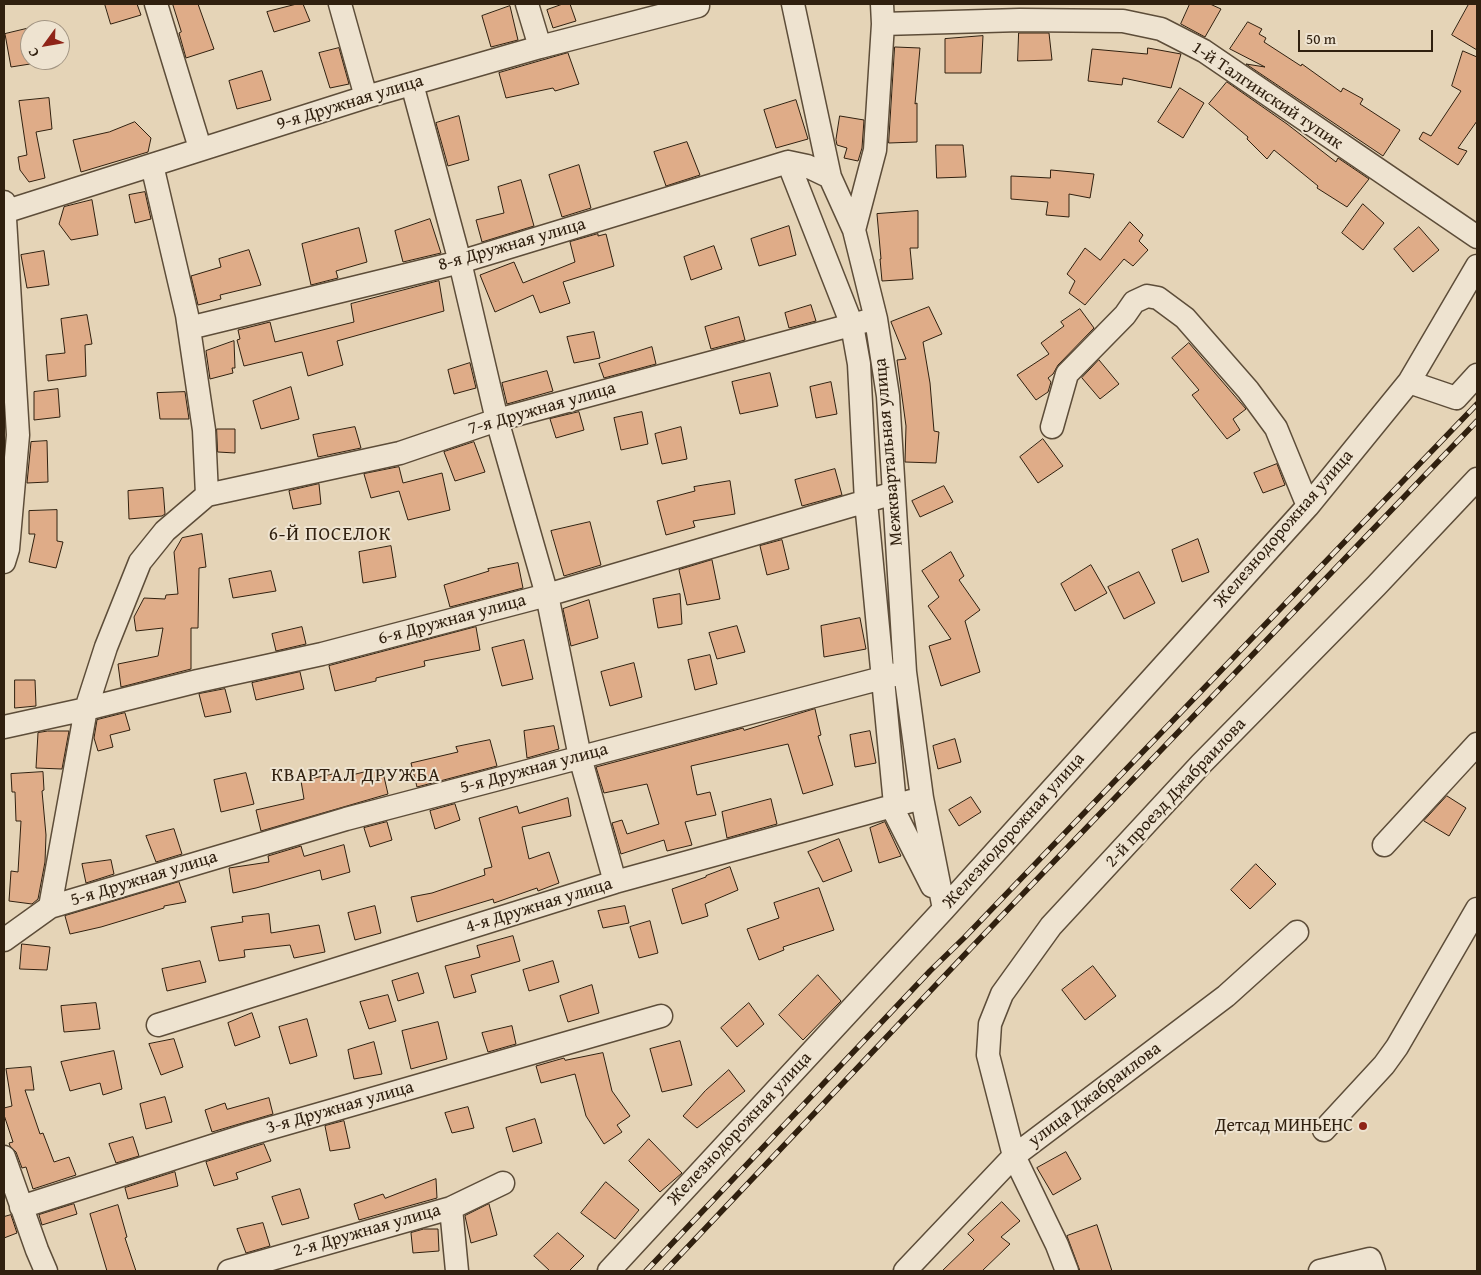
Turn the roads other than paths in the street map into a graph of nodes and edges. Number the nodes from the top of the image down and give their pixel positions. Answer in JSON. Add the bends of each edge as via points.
{"nodes":[{"id":1,"x":156,"y":4,"type":"edge"},
{"id":2,"x":340,"y":4,"type":"edge"},
{"id":3,"x":527,"y":4,"type":"edge"},
{"id":4,"x":793,"y":4,"type":"edge"},
{"id":5,"x":698,"y":6,"type":"dead end"},
{"id":6,"x":883,"y":14,"type":"edge"},
{"id":7,"x":540,"y":48,"type":"junction"},
{"id":8,"x":412,"y":84,"type":"junction"},
{"id":9,"x":366,"y":97,"type":"junction"},
{"id":10,"x":200,"y":148,"type":"junction"},
{"id":11,"x":788,"y":162,"type":"junction"},
{"id":12,"x":152,"y":165,"type":"junction"},
{"id":13,"x":830,"y":177,"type":"junction"},
{"id":14,"x":4,"y":208,"type":"edge"},
{"id":15,"x":854,"y":230,"type":"junction"},
{"id":16,"x":1477,"y":237,"type":"edge"},
{"id":17,"x":460,"y":262,"type":"junction"},
{"id":18,"x":1477,"y":266,"type":"edge"},
{"id":19,"x":876,"y":319,"type":"junction"},
{"id":20,"x":852,"y":325,"type":"junction"},
{"id":21,"x":189,"y":328,"type":"junction"},
{"id":22,"x":1477,"y":375,"type":"edge"},
{"id":23,"x":1410,"y":382,"type":"junction"},
{"id":24,"x":888,"y":396,"type":"junction"},
{"id":25,"x":861,"y":398,"type":"junction"},
{"id":26,"x":498,"y":420,"type":"junction"},
{"id":27,"x":1052,"y":427,"type":"dead end"},
{"id":28,"x":1477,"y":479,"type":"edge"},
{"id":29,"x":894,"y":494,"type":"junction"},
{"id":30,"x":207,"y":495,"type":"junction"},
{"id":31,"x":866,"y":502,"type":"junction"},
{"id":32,"x":1308,"y":506,"type":"junction"},
{"id":33,"x":4,"y":562,"type":"edge"},
{"id":34,"x":547,"y":595,"type":"junction"},
{"id":35,"x":905,"y":672,"type":"junction"},
{"id":36,"x":883,"y":677,"type":"junction"},
{"id":37,"x":86,"y":709,"type":"junction"},
{"id":38,"x":4,"y":727,"type":"edge"},
{"id":39,"x":1477,"y":744,"type":"edge"},
{"id":40,"x":580,"y":757,"type":"junction"},
{"id":41,"x":922,"y":798,"type":"junction"},
{"id":42,"x":895,"y":806,"type":"junction"},
{"id":43,"x":1384,"y":845,"type":"dead end"},
{"id":44,"x":615,"y":882,"type":"junction"},
{"id":45,"x":50,"y":907,"type":"junction"},
{"id":46,"x":944,"y":909,"type":"junction"},
{"id":47,"x":1477,"y":909,"type":"edge"},
{"id":48,"x":1297,"y":932,"type":"dead end"},
{"id":49,"x":4,"y":940,"type":"edge"},
{"id":50,"x":661,"y":1016,"type":"dead end"},
{"id":51,"x":158,"y":1025,"type":"dead end"},
{"id":52,"x":1324,"y":1130,"type":"dead end"},
{"id":53,"x":1014,"y":1156,"type":"junction"},
{"id":54,"x":4,"y":1157,"type":"edge"},
{"id":55,"x":503,"y":1183,"type":"dead end"},
{"id":56,"x":21,"y":1207,"type":"junction"},
{"id":57,"x":451,"y":1208,"type":"junction"},
{"id":58,"x":46,"y":1271,"type":"edge"},
{"id":59,"x":229,"y":1271,"type":"edge"},
{"id":60,"x":457,"y":1271,"type":"edge"},
{"id":61,"x":609,"y":1271,"type":"edge"},
{"id":62,"x":905,"y":1271,"type":"edge"},
{"id":63,"x":1067,"y":1271,"type":"edge"},
{"id":64,"x":1320,"y":1271,"type":"edge"},
{"id":65,"x":1374,"y":1271,"type":"edge"}],
"edges":[{"from":1,"to":10,"type":"street"},
{"from":2,"to":9,"type":"street"},
{"from":3,"to":7,"type":"street"},
{"from":4,"to":13,"type":"street","name":"Межквартальная улица"},
{"from":5,"to":7,"type":"street","name":"9-я Дружная улица"},
{"from":6,"to":15,"type":"street","via":[[875,150]]},
{"from":6,"to":16,"type":"street","name":"1-й Талгинский тупик","via":[[1123,21],[1161,29],[1204,51]]},
{"from":7,"to":8,"type":"street","name":"9-я Дружная улица"},
{"from":8,"to":9,"type":"street","name":"9-я Дружная улица"},
{"from":8,"to":17,"type":"street"},
{"from":9,"to":10,"type":"street","name":"9-я Дружная улица"},
{"from":10,"to":12,"type":"street","name":"9-я Дружная улица"},
{"from":11,"to":13,"type":"street","via":[[807,166]]},
{"from":11,"to":17,"type":"street","name":"8-я Дружная улица"},
{"from":11,"to":20,"type":"street"},
{"from":12,"to":14,"type":"street","name":"9-я Дружная улица"},
{"from":12,"to":21,"type":"street"},
{"from":13,"to":15,"type":"street","name":"Межквартальная улица"},
{"from":14,"to":33,"type":"street","via":[[18,435],[8,549]]},
{"from":15,"to":19,"type":"street","name":"Межквартальная улица"},
{"from":17,"to":21,"type":"street","name":"8-я Дружная улица"},
{"from":17,"to":26,"type":"street"},
{"from":18,"to":23,"type":"street","name":"Железнодорожная улица"},
{"from":19,"to":20,"type":"street","name":"7-я Дружная улица"},
{"from":19,"to":24,"type":"street","name":"Межквартальная улица"},
{"from":20,"to":25,"type":"street"},
{"from":20,"to":26,"type":"street","name":"7-я Дружная улица"},
{"from":21,"to":30,"type":"street","via":[[204,430]]},
{"from":22,"to":23,"type":"street","via":[[1456,398]]},
{"from":23,"to":32,"type":"street","name":"Железнодорожная улица"},
{"from":24,"to":25,"type":"street"},
{"from":24,"to":29,"type":"street","name":"Межквартальная улица"},
{"from":25,"to":31,"type":"street"},
{"from":26,"to":30,"type":"street","name":"7-я Дружная улица","via":[[400,453]]},
{"from":26,"to":34,"type":"street"},
{"from":27,"to":32,"type":"street","via":[[1068,374],[1134,302],[1147,296],[1158,298],[1185,318],[1248,390],[1276,428]]},
{"from":28,"to":53,"type":"street","name":"2-й проезд Джабраилова","via":[[1201,764],[1051,926],[1002,994],[990,1024],[988,1055]]},
{"from":29,"to":31,"type":"street","name":"6-я Дружная улица"},
{"from":29,"to":35,"type":"street","name":"Межквартальная улица"},
{"from":30,"to":37,"type":"street","via":[[165,531],[140,562],[106,647]]},
{"from":31,"to":34,"type":"street","name":"6-я Дружная улица"},
{"from":31,"to":36,"type":"street"},
{"from":32,"to":46,"type":"street","name":"Железнодорожная улица"},
{"from":34,"to":37,"type":"street","name":"6-я Дружная улица","via":[[322,654]]},
{"from":34,"to":40,"type":"street"},
{"from":35,"to":36,"type":"street","name":"5-я Дружная улица"},
{"from":35,"to":41,"type":"street","name":"Межквартальная улица"},
{"from":36,"to":40,"type":"street","name":"5-я Дружная улица"},
{"from":36,"to":42,"type":"street"},
{"from":37,"to":38,"type":"street","name":"6-я Дружная улица"},
{"from":37,"to":45,"type":"street"},
{"from":39,"to":43,"type":"street"},
{"from":40,"to":44,"type":"street"},
{"from":40,"to":45,"type":"street","name":"5-я Дружная улица","via":[[346,819]]},
{"from":41,"to":42,"type":"street","name":"4-я Дружная улица"},
{"from":41,"to":46,"type":"street","name":"Межквартальная улица"},
{"from":42,"to":44,"type":"street","name":"4-я Дружная улица"},
{"from":42,"to":46,"type":"street","via":[[896,815]]},
{"from":44,"to":51,"type":"street","name":"4-я Дружная улица"},
{"from":45,"to":49,"type":"street","name":"5-я Дружная улица"},
{"from":46,"to":61,"type":"street","name":"Железнодорожная улица"},
{"from":47,"to":52,"type":"street","via":[[1393,1053]]},
{"from":48,"to":53,"type":"street","name":"улица Джабраилова","via":[[1226,996]]},
{"from":50,"to":56,"type":"street","name":"3-я Дружная улица","via":[[250,1134]]},
{"from":53,"to":62,"type":"street","name":"улица Джабраилова"},
{"from":53,"to":63,"type":"street","name":"2-й проезд Джабраилова"},
{"from":54,"to":56,"type":"street"},
{"from":55,"to":57,"type":"street","name":"2-я Дружная улица"},
{"from":56,"to":58,"type":"street"},
{"from":57,"to":59,"type":"street","name":"2-я Дружная улица"},
{"from":57,"to":60,"type":"street"},
{"from":64,"to":65,"type":"street","via":[[1370,1259]]}]}
